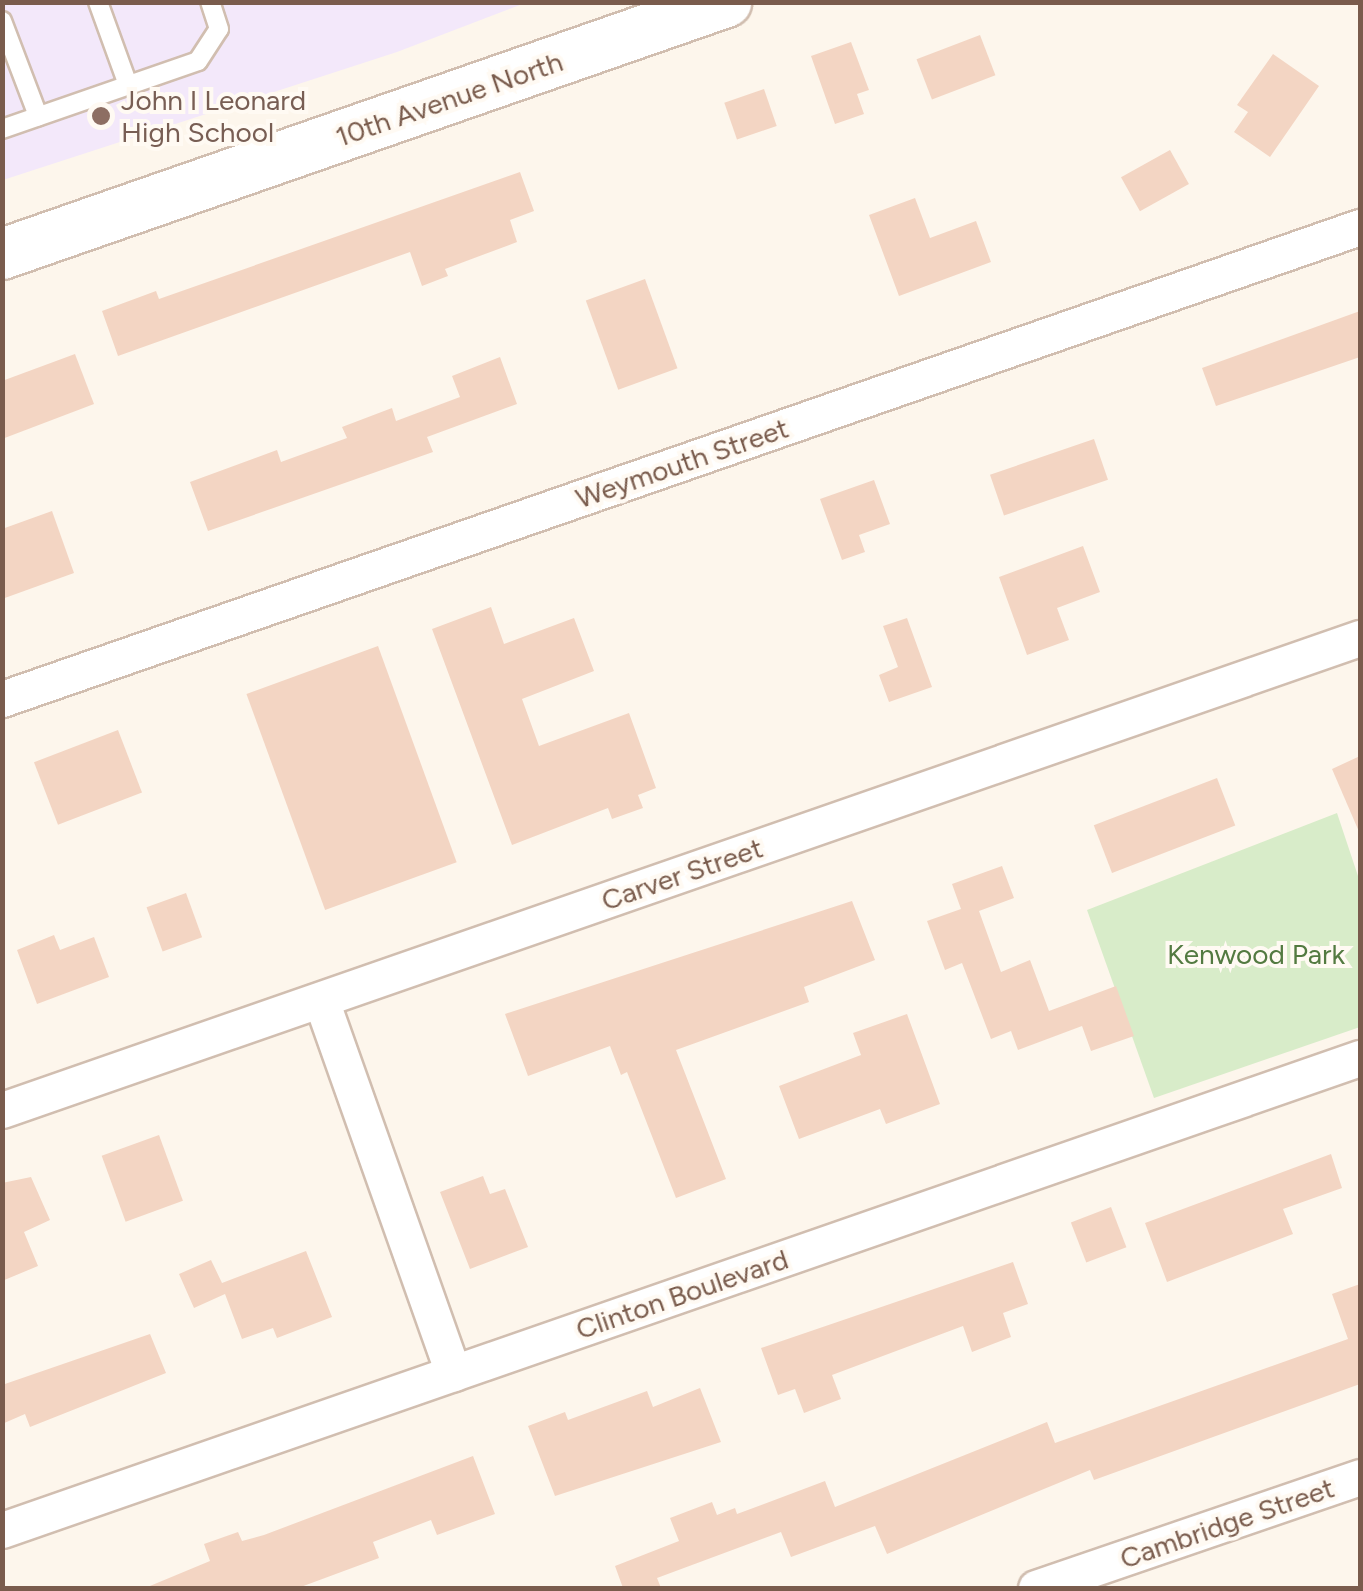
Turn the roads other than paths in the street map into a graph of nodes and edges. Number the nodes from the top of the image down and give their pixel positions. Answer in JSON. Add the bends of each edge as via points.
{"nodes":[{"id":1,"x":98,"y":2,"type":"edge"},
{"id":2,"x":210,"y":2,"type":"edge"},
{"id":3,"x":726,"y":2,"type":"edge"},
{"id":4,"x":2,"y":21,"type":"edge"},
{"id":5,"x":128,"y":85,"type":"junction"},
{"id":6,"x":38,"y":116,"type":"junction"},
{"id":7,"x":2,"y":129,"type":"edge"},
{"id":8,"x":1360,"y":226,"type":"edge"},
{"id":9,"x":2,"y":254,"type":"edge"},
{"id":10,"x":1360,"y":638,"type":"edge"},
{"id":11,"x":2,"y":699,"type":"edge"},
{"id":12,"x":321,"y":1000,"type":"junction"},
{"id":13,"x":1360,"y":1058,"type":"edge"},
{"id":14,"x":2,"y":1110,"type":"edge"},
{"id":15,"x":453,"y":1374,"type":"junction"},
{"id":16,"x":1360,"y":1476,"type":"edge"},
{"id":17,"x":2,"y":1530,"type":"edge"},
{"id":18,"x":1036,"y":1588,"type":"edge"}],
"edges":[{"from":1,"to":5,"type":"lane"},
{"from":2,"to":5,"type":"lane","via":[[219,29],[198,61]]},
{"from":3,"to":9,"type":"street","name":"10th Avenue North"},
{"from":4,"to":6,"type":"lane"},
{"from":5,"to":6,"type":"lane"},
{"from":6,"to":7,"type":"lane"},
{"from":8,"to":11,"type":"street","name":"Weymouth Street"},
{"from":10,"to":12,"type":"street","name":"Carver Street"},
{"from":12,"to":14,"type":"street","name":"Carver Street"},
{"from":12,"to":15,"type":"street"},
{"from":13,"to":15,"type":"street","name":"Clinton Boulevard"},
{"from":15,"to":17,"type":"street","name":"Clinton Boulevard"},
{"from":16,"to":18,"type":"street","name":"Cambridge Street"}]}
